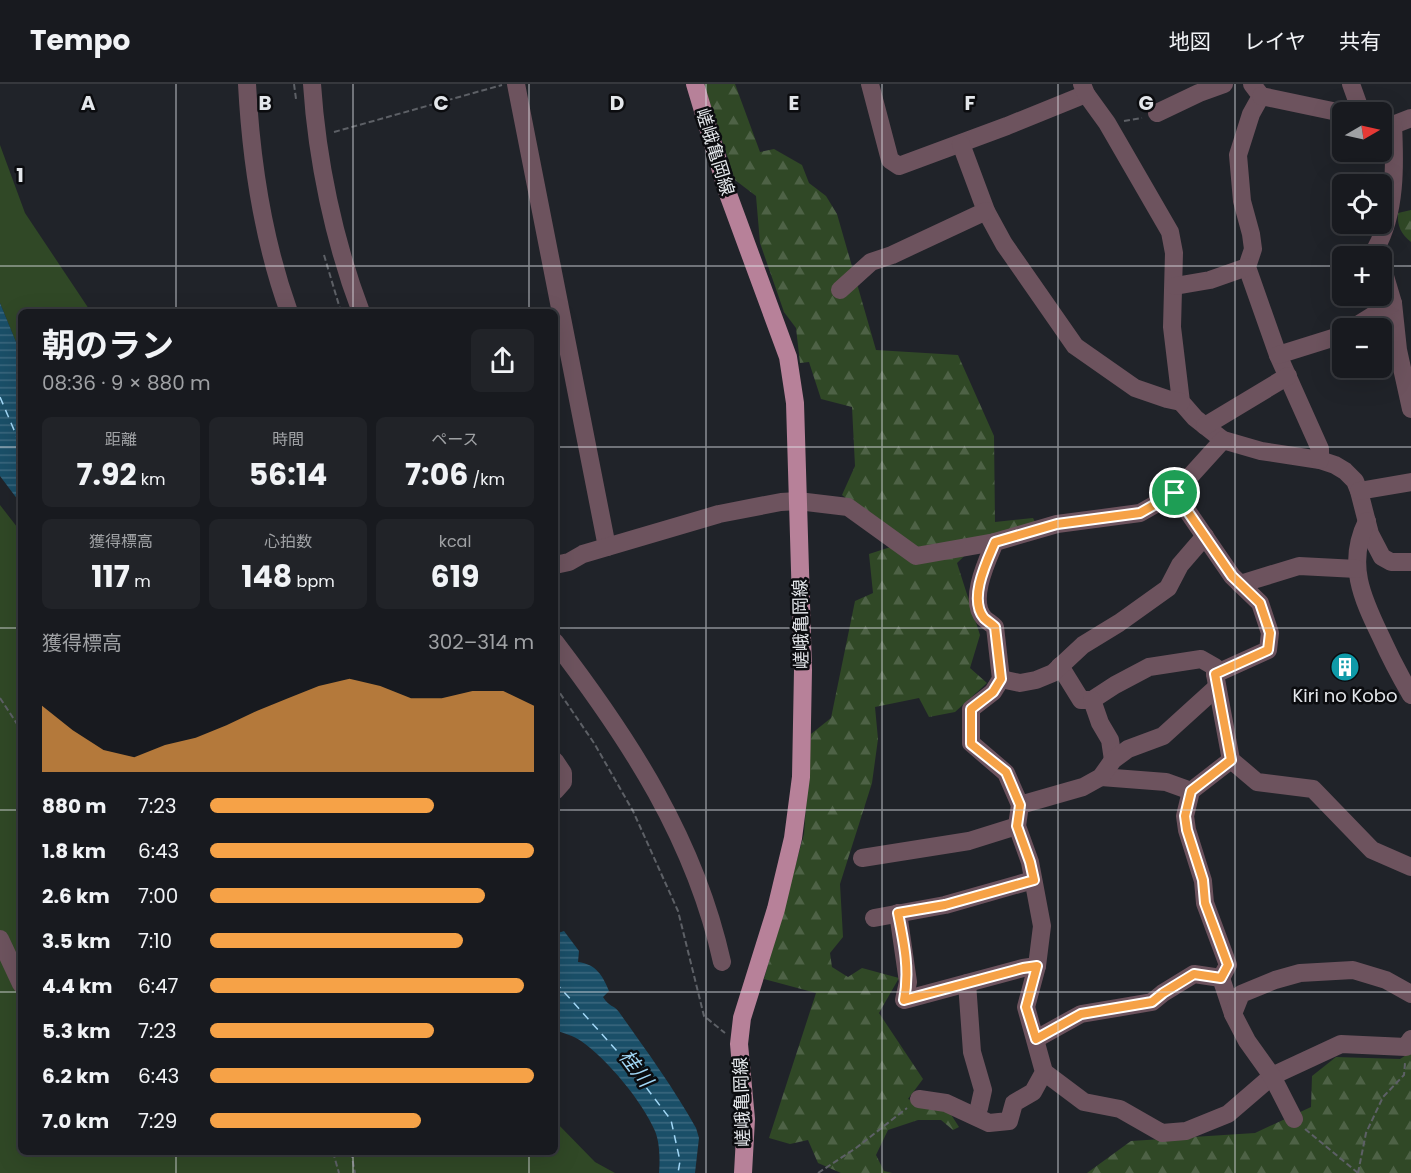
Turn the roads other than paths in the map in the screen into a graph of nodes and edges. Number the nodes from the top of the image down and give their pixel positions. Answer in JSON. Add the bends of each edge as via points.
{"nodes":[{"id":1,"x":247,"y":84,"type":"edge"},
{"id":2,"x":312,"y":84,"type":"edge"},
{"id":3,"x":516,"y":84,"type":"edge"},
{"id":4,"x":695,"y":84,"type":"edge"},
{"id":5,"x":870,"y":84,"type":"edge"},
{"id":6,"x":1224,"y":84,"type":"edge"},
{"id":7,"x":1351,"y":84,"type":"edge"},
{"id":8,"x":1084,"y":89,"type":"edge"},
{"id":9,"x":1257,"y":90,"type":"edge"},
{"id":10,"x":1352,"y":102,"type":"edge"},
{"id":11,"x":1332,"y":107,"type":"edge"},
{"id":12,"x":1157,"y":113,"type":"road end"},
{"id":13,"x":1411,"y":118,"type":"edge"},
{"id":14,"x":1392,"y":121,"type":"edge"},
{"id":15,"x":961,"y":144,"type":"junction"},
{"id":16,"x":1392,"y":144,"type":"edge"},
{"id":17,"x":986,"y":211,"type":"junction"},
{"id":18,"x":1377,"y":246,"type":"edge"},
{"id":19,"x":1247,"y":267,"type":"junction"},
{"id":20,"x":1175,"y":285,"type":"junction"},
{"id":21,"x":840,"y":290,"type":"dead end"},
{"id":22,"x":1392,"y":300,"type":"edge"},
{"id":23,"x":1393,"y":303,"type":"junction"},
{"id":24,"x":289,"y":309,"type":"edge"},
{"id":25,"x":360,"y":309,"type":"edge"},
{"id":26,"x":556,"y":309,"type":"edge"},
{"id":27,"x":1369,"y":318,"type":"edge"},
{"id":28,"x":559,"y":326,"type":"edge"},
{"id":29,"x":1332,"y":337,"type":"edge"},
{"id":30,"x":1278,"y":356,"type":"junction"},
{"id":31,"x":1288,"y":376,"type":"junction"},
{"id":32,"x":1181,"y":402,"type":"junction"},
{"id":33,"x":1411,"y":409,"type":"edge"},
{"id":34,"x":1205,"y":426,"type":"junction"},
{"id":35,"x":1223,"y":440,"type":"junction"},
{"id":36,"x":1320,"y":460,"type":"junction"},
{"id":37,"x":1411,"y":482,"type":"edge"},
{"id":38,"x":1359,"y":491,"type":"junction"},
{"id":39,"x":1175,"y":493,"type":"junction"},
{"id":40,"x":798,"y":501,"type":"junction"},
{"id":41,"x":1367,"y":521,"type":"junction"},
{"id":42,"x":1205,"y":536,"type":"junction"},
{"id":43,"x":995,"y":542,"type":"junction"},
{"id":44,"x":607,"y":547,"type":"junction"},
{"id":45,"x":1388,"y":560,"type":"junction"},
{"id":46,"x":1411,"y":562,"type":"edge"},
{"id":47,"x":558,"y":564,"type":"edge"},
{"id":48,"x":1357,"y":565,"type":"junction"},
{"id":49,"x":1240,"y":584,"type":"junction"},
{"id":50,"x":558,"y":646,"type":"edge"},
{"id":51,"x":1060,"y":666,"type":"junction"},
{"id":52,"x":1001,"y":679,"type":"junction"},
{"id":53,"x":1216,"y":681,"type":"junction"},
{"id":54,"x":1411,"y":695,"type":"edge"},
{"id":55,"x":1092,"y":700,"type":"junction"},
{"id":56,"x":1113,"y":760,"type":"junction"},
{"id":57,"x":1231,"y":760,"type":"junction"},
{"id":58,"x":558,"y":765,"type":"edge"},
{"id":59,"x":1101,"y":777,"type":"junction"},
{"id":60,"x":558,"y":788,"type":"edge"},
{"id":61,"x":1191,"y":791,"type":"junction"},
{"id":62,"x":1020,"y":805,"type":"junction"},
{"id":63,"x":1017,"y":826,"type":"junction"},
{"id":64,"x":862,"y":858,"type":"dead end"},
{"id":65,"x":1411,"y":867,"type":"edge"},
{"id":66,"x":1034,"y":880,"type":"junction"},
{"id":67,"x":898,"y":913,"type":"junction"},
{"id":68,"x":874,"y":918,"type":"dead end"},
{"id":69,"x":0,"y":939,"type":"edge"},
{"id":70,"x":722,"y":962,"type":"dead end"},
{"id":71,"x":1037,"y":966,"type":"junction"},
{"id":72,"x":18,"y":978,"type":"edge"},
{"id":73,"x":1221,"y":978,"type":"junction"},
{"id":74,"x":967,"y":983,"type":"junction"},
{"id":75,"x":1411,"y":994,"type":"edge"},
{"id":76,"x":1233,"y":1014,"type":"junction"},
{"id":77,"x":1036,"y":1039,"type":"junction"},
{"id":78,"x":1409,"y":1043,"type":"edge"},
{"id":79,"x":1044,"y":1072,"type":"junction"},
{"id":80,"x":1272,"y":1076,"type":"junction"},
{"id":81,"x":919,"y":1099,"type":"road end"},
{"id":82,"x":975,"y":1116,"type":"junction"},
{"id":83,"x":1294,"y":1119,"type":"road end"},
{"id":84,"x":743,"y":1173,"type":"edge"}],
"edges":[{"from":1,"to":24,"type":"street","via":[[263,211]]},
{"from":2,"to":25,"type":"street","via":[[336,232]]},
{"from":3,"to":26,"type":"street"},
{"from":4,"to":40,"type":"main road","name":"嵯峨亀岡線","via":[[728,194],[788,357],[795,403]]},
{"from":5,"to":15,"type":"street","via":[[890,160],[899,166]]},
{"from":6,"to":12,"type":"street"},
{"from":7,"to":10,"type":"street"},
{"from":8,"to":15,"type":"street"},
{"from":8,"to":20,"type":"street","via":[[1170,232]]},
{"from":9,"to":11,"type":"street"},
{"from":9,"to":19,"type":"street","via":[[1238,155],[1242,201],[1251,234]]},
{"from":13,"to":14,"type":"street"},
{"from":15,"to":17,"type":"street"},
{"from":16,"to":18,"type":"street","via":[[1392,189],[1386,224]]},
{"from":17,"to":21,"type":"street","via":[[871,262]]},
{"from":17,"to":32,"type":"street","via":[[1020,269],[1075,346],[1135,388]]},
{"from":19,"to":20,"type":"street","via":[[1210,280]]},
{"from":19,"to":30,"type":"street"},
{"from":20,"to":32,"type":"street","via":[[1172,327]]},
{"from":22,"to":23,"type":"street"},
{"from":23,"to":27,"type":"street"},
{"from":23,"to":33,"type":"street"},
{"from":28,"to":44,"type":"street"},
{"from":29,"to":30,"type":"street"},
{"from":30,"to":31,"type":"street"},
{"from":31,"to":34,"type":"street"},
{"from":31,"to":36,"type":"street","via":[[1320,449]]},
{"from":32,"to":34,"type":"street"},
{"from":34,"to":35,"type":"street"},
{"from":35,"to":36,"type":"street","via":[[1261,451]]},
{"from":35,"to":39,"type":"street"},
{"from":36,"to":38,"type":"street","via":[[1345,471]]},
{"from":37,"to":38,"type":"street"},
{"from":38,"to":41,"type":"street"},
{"from":39,"to":42,"type":"street"},
{"from":39,"to":43,"type":"street","via":[[1140,513],[1057,524]]},
{"from":40,"to":43,"type":"street","via":[[848,507],[916,556]]},
{"from":40,"to":44,"type":"street","via":[[719,514]]},
{"from":40,"to":84,"type":"main road","name":"嵯峨亀岡線","via":[[803,670],[801,777],[793,838],[776,909],[742,1018],[739,1044],[746,1119]]},
{"from":41,"to":45,"type":"street","via":[[1377,549]]},
{"from":41,"to":48,"type":"street"},
{"from":42,"to":49,"type":"street"},
{"from":42,"to":51,"type":"street","via":[[1180,565],[1168,588],[1083,645]]},
{"from":43,"to":52,"type":"street","via":[[980,580],[978,599],[982,616],[995,627]]},
{"from":44,"to":47,"type":"street"},
{"from":45,"to":46,"type":"street"},
{"from":45,"to":48,"type":"street"},
{"from":48,"to":49,"type":"street","via":[[1299,566]]},
{"from":48,"to":54,"type":"street","via":[[1363,600]]},
{"from":49,"to":53,"type":"street","via":[[1260,603],[1270,633],[1268,650]]},
{"from":50,"to":70,"type":"street","via":[[638,758],[665,805],[699,884]]},
{"from":51,"to":52,"type":"street","via":[[1036,680],[1020,683]]},
{"from":51,"to":55,"type":"street","via":[[1081,700]]},
{"from":52,"to":62,"type":"street","via":[[993,692],[971,709],[971,744],[1006,772]]},
{"from":53,"to":55,"type":"street","via":[[1215,667],[1201,659],[1149,668]]},
{"from":53,"to":56,"type":"street","via":[[1163,736],[1128,749]]},
{"from":53,"to":57,"type":"street"},
{"from":55,"to":56,"type":"street","via":[[1110,740]]},
{"from":56,"to":59,"type":"street"},
{"from":57,"to":61,"type":"street"},
{"from":57,"to":65,"type":"street","via":[[1257,782],[1313,789],[1372,850]]},
{"from":58,"to":60,"type":"street","via":[[563,782]]},
{"from":59,"to":61,"type":"street","via":[[1166,782]]},
{"from":59,"to":62,"type":"street","via":[[1083,787]]},
{"from":61,"to":73,"type":"street","via":[[1185,816],[1187,830],[1203,880],[1205,903],[1228,965]]},
{"from":62,"to":63,"type":"street"},
{"from":63,"to":64,"type":"street","via":[[969,841]]},
{"from":63,"to":66,"type":"street"},
{"from":66,"to":67,"type":"street","via":[[945,905]]},
{"from":66,"to":71,"type":"street","via":[[1042,926]]},
{"from":67,"to":68,"type":"street"},
{"from":67,"to":74,"type":"street","via":[[908,982],[904,1000]]},
{"from":69,"to":72,"type":"street"},
{"from":71,"to":74,"type":"street"},
{"from":71,"to":77,"type":"street","via":[[1026,1007]]},
{"from":73,"to":76,"type":"street"},
{"from":73,"to":77,"type":"street","via":[[1194,974],[1152,1002],[1081,1014]]},
{"from":74,"to":82,"type":"street","via":[[972,1053],[983,1090]]},
{"from":75,"to":76,"type":"street","via":[[1386,980],[1353,970],[1300,973],[1241,994]]},
{"from":76,"to":80,"type":"street"},
{"from":77,"to":79,"type":"street"},
{"from":78,"to":80,"type":"street","via":[[1341,1044]]},
{"from":79,"to":80,"type":"street","via":[[1084,1102],[1120,1109],[1162,1133],[1186,1131],[1228,1114]]},
{"from":79,"to":82,"type":"street","via":[[1032,1092],[1014,1103],[1009,1121],[989,1123]]},
{"from":80,"to":83,"type":"street"},
{"from":81,"to":82,"type":"street","via":[[946,1103]]}]}
